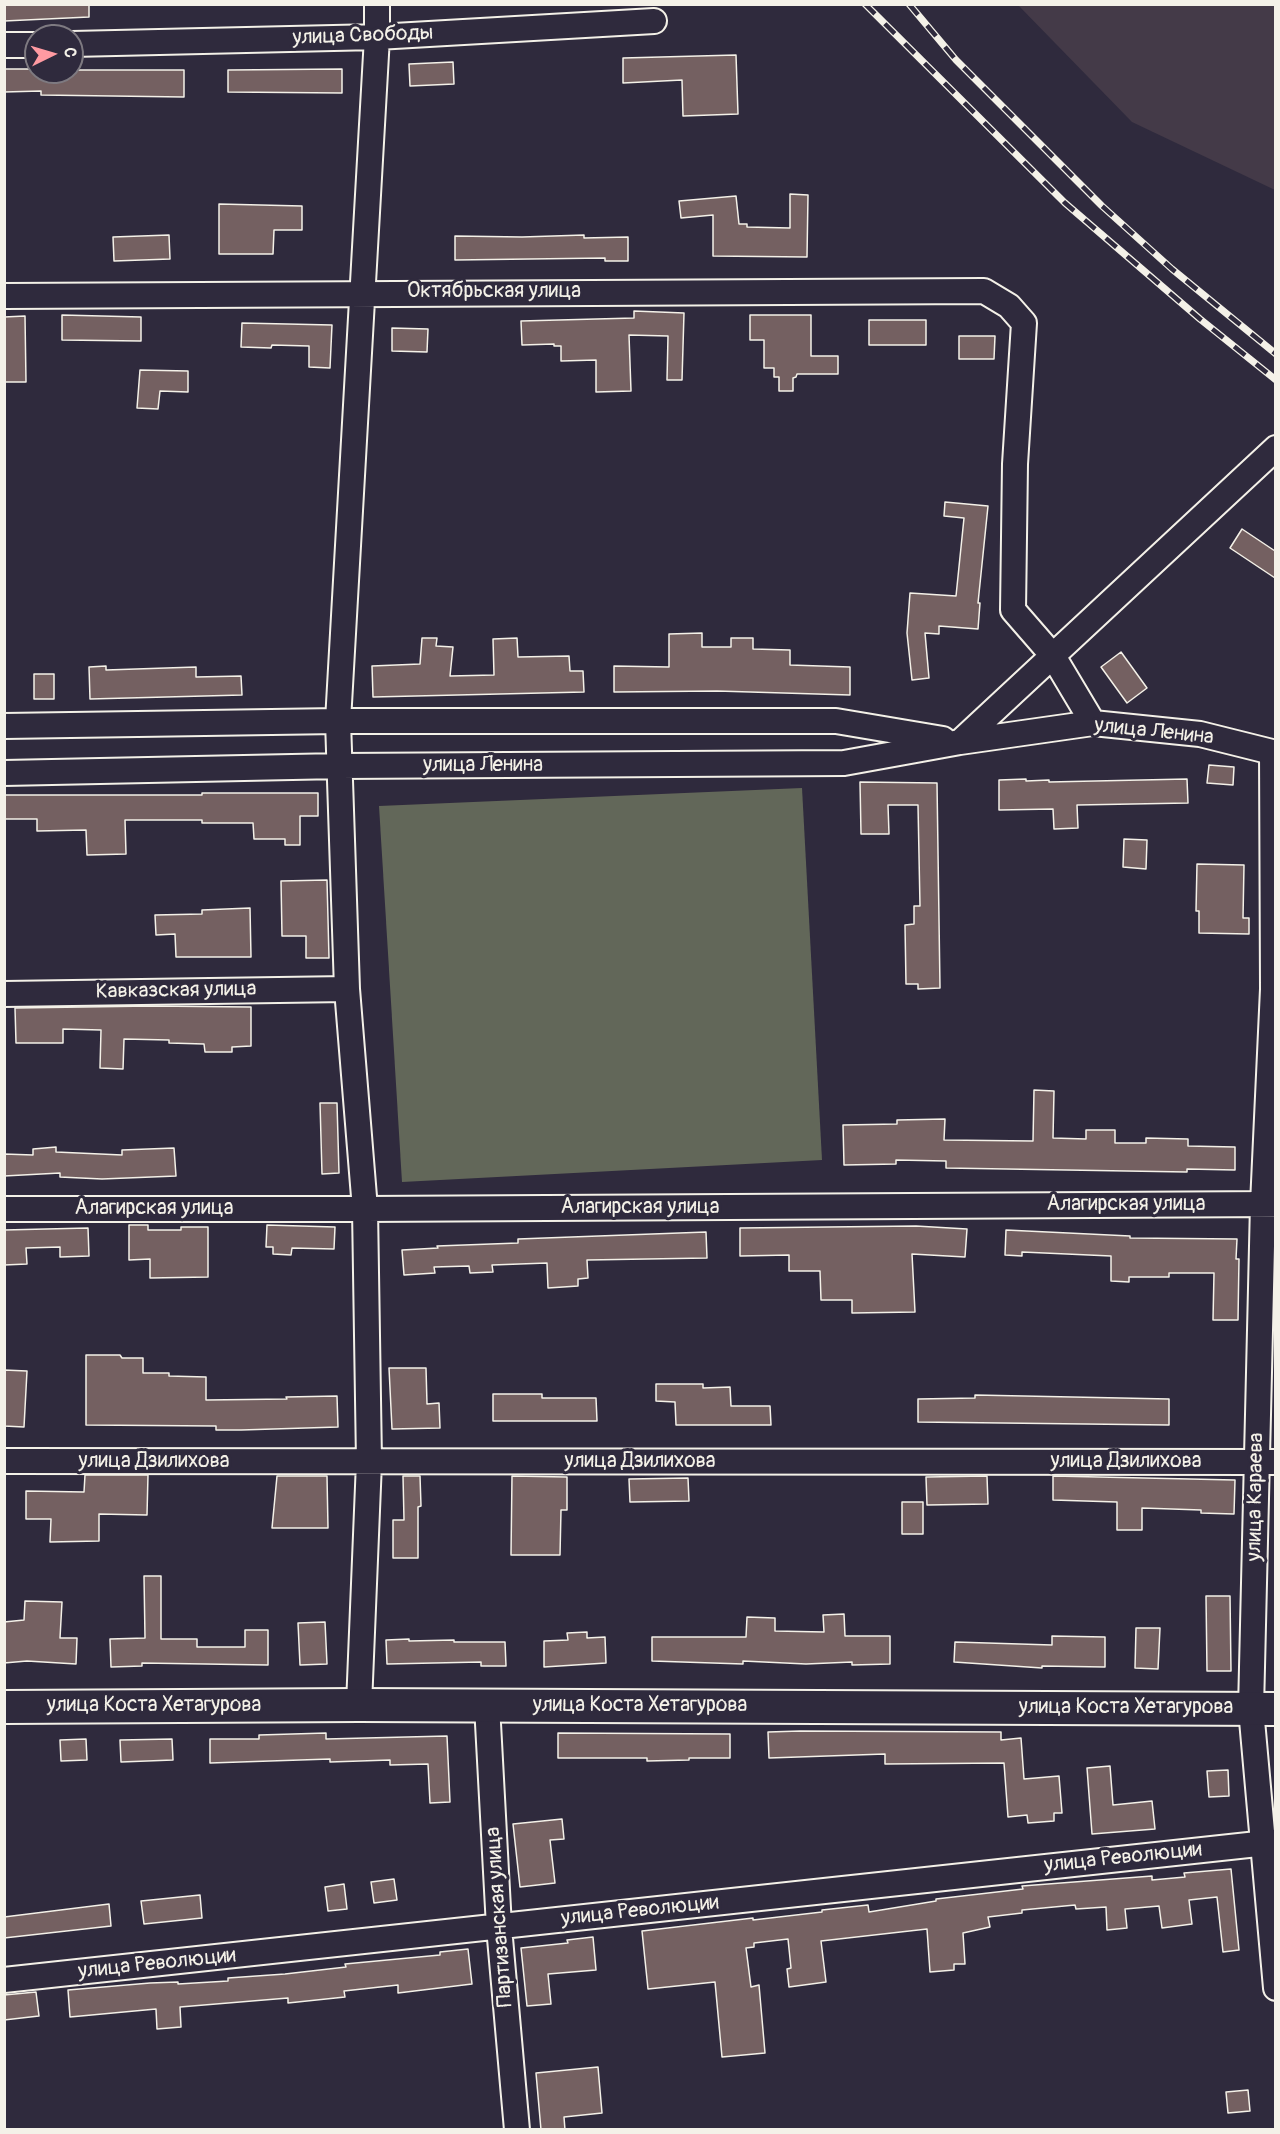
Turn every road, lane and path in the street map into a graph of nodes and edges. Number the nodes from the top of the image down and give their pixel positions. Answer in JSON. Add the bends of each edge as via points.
{"nodes":[{"id":1,"x":377,"y":4,"type":"edge"},
{"id":2,"x":654,"y":21,"type":"dead end"},
{"id":3,"x":377,"y":37,"type":"junction"},
{"id":4,"x":84,"y":44,"type":"edge"},
{"id":5,"x":4,"y":45,"type":"edge"},
{"id":6,"x":24,"y":45,"type":"edge"},
{"id":7,"x":363,"y":293,"type":"junction"},
{"id":8,"x":4,"y":296,"type":"edge"},
{"id":9,"x":1275,"y":448,"type":"edge"},
{"id":10,"x":1053,"y":656,"type":"junction"},
{"id":11,"x":338,"y":721,"type":"junction"},
{"id":12,"x":1093,"y":723,"type":"junction"},
{"id":13,"x":4,"y":726,"type":"edge"},
{"id":14,"x":960,"y":742,"type":"junction"},
{"id":15,"x":1274,"y":753,"type":"edge"},
{"id":16,"x":340,"y":766,"type":"junction"},
{"id":17,"x":4,"y":773,"type":"edge"},
{"id":18,"x":347,"y":989,"type":"junction"},
{"id":19,"x":1274,"y":989,"type":"edge"},
{"id":20,"x":4,"y":994,"type":"edge"},
{"id":21,"x":1269,"y":1204,"type":"edge"},
{"id":22,"x":4,"y":1209,"type":"edge"},
{"id":23,"x":365,"y":1209,"type":"junction"},
{"id":24,"x":4,"y":1461,"type":"edge"},
{"id":25,"x":369,"y":1462,"type":"junction"},
{"id":26,"x":1266,"y":1462,"type":"edge"},
{"id":27,"x":359,"y":1705,"type":"junction"},
{"id":28,"x":487,"y":1705,"type":"junction"},
{"id":29,"x":4,"y":1707,"type":"edge"},
{"id":30,"x":1263,"y":1709,"type":"edge"},
{"id":31,"x":1269,"y":1842,"type":"edge"},
{"id":32,"x":500,"y":1927,"type":"junction"},
{"id":33,"x":4,"y":1980,"type":"edge"},
{"id":34,"x":1275,"y":1988,"type":"edge"},
{"id":35,"x":517,"y":2130,"type":"edge"}],
"edges":[{"from":1,"to":3,"type":"street"},
{"from":2,"to":3,"type":"street","name":"улица Свободы"},
{"from":3,"to":4,"type":"street","name":"улица Свободы"},
{"from":3,"to":7,"type":"street"},
{"from":5,"to":6,"type":"street"},
{"from":7,"to":8,"type":"street","name":"Октябрьская улица"},
{"from":7,"to":10,"type":"street","name":"Октябрьская улица","via":[[984,291],[1009,306],[1024,323],[1015,464],[1013,610]]},
{"from":7,"to":11,"type":"street"},
{"from":9,"to":10,"type":"street"},
{"from":10,"to":12,"type":"street"},
{"from":10,"to":14,"type":"street"},
{"from":11,"to":13,"type":"street","name":"улица Ленина"},
{"from":11,"to":14,"type":"street","name":"улица Ленина","via":[[836,721]]},
{"from":11,"to":16,"type":"street"},
{"from":12,"to":14,"type":"street","name":"улица Ленина"},
{"from":12,"to":15,"type":"street","name":"улица Ленина","via":[[1200,734]]},
{"from":14,"to":16,"type":"street","name":"улица Ленина","via":[[844,764]]},
{"from":15,"to":19,"type":"street","name":"улица Караева"},
{"from":16,"to":17,"type":"street","name":"улица Ленина"},
{"from":16,"to":18,"type":"street"},
{"from":18,"to":20,"type":"street","name":"Кавказская улица"},
{"from":18,"to":23,"type":"street"},
{"from":19,"to":21,"type":"street","name":"улица Караева"},
{"from":21,"to":23,"type":"street","name":"Алагирская улица"},
{"from":21,"to":26,"type":"street","name":"улица Караева"},
{"from":22,"to":23,"type":"street","name":"Алагирская улица"},
{"from":23,"to":25,"type":"street"},
{"from":24,"to":25,"type":"street","name":"улица Дзилихова"},
{"from":25,"to":26,"type":"street","name":"улица Дзилихова"},
{"from":25,"to":27,"type":"street"},
{"from":26,"to":30,"type":"street","name":"улица Караева"},
{"from":27,"to":28,"type":"main road","name":"улица Коста Хетагурова"},
{"from":27,"to":29,"type":"main road","name":"улица Коста Хетагурова"},
{"from":28,"to":30,"type":"main road","name":"улица Коста Хетагурова"},
{"from":28,"to":32,"type":"street","name":"Партизанская улица"},
{"from":30,"to":31,"type":"street","name":"улица Караева"},
{"from":31,"to":32,"type":"street","name":"улица Революции"},
{"from":31,"to":34,"type":"street","name":"улица Караева"},
{"from":32,"to":33,"type":"street","name":"улица Революции"},
{"from":32,"to":35,"type":"street","name":"Партизанская улица"}]}
